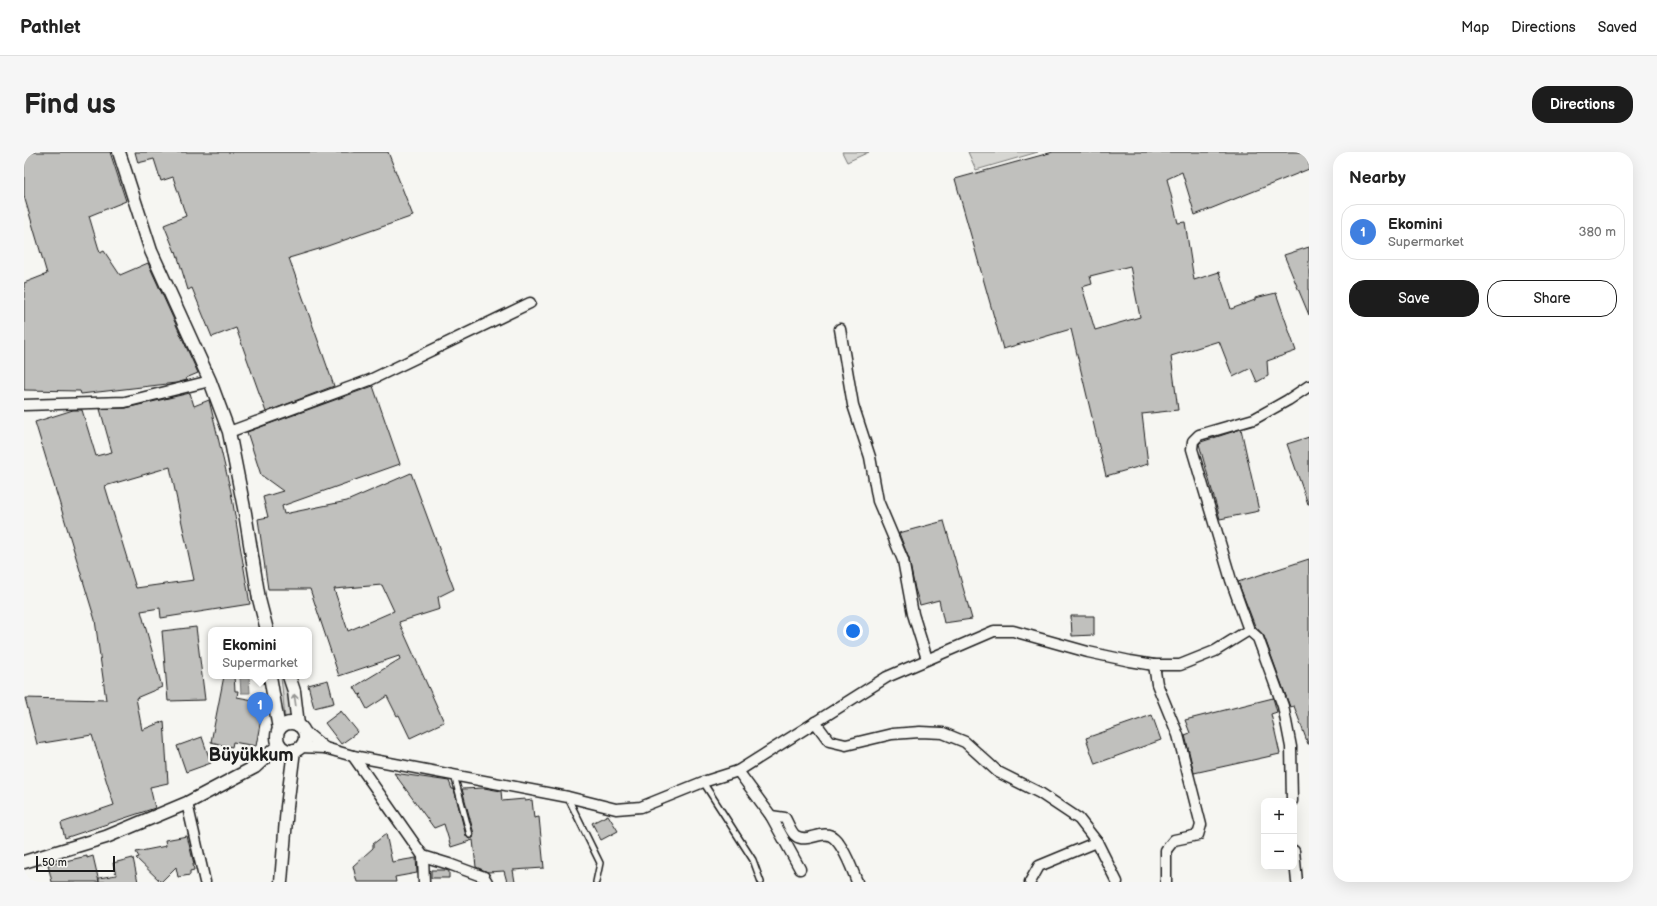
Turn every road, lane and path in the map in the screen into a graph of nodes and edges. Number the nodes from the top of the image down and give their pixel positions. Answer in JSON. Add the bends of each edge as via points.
{"nodes":[{"id":1,"x":119,"y":152,"type":"edge"},
{"id":2,"x":530,"y":302,"type":"dead end"},
{"id":3,"x":840,"y":329,"type":"dead end"},
{"id":4,"x":210,"y":381,"type":"junction"},
{"id":5,"x":1309,"y":386,"type":"edge"},
{"id":6,"x":24,"y":405,"type":"edge"},
{"id":7,"x":229,"y":432,"type":"junction"},
{"id":8,"x":266,"y":627,"type":"edge"},
{"id":9,"x":1249,"y":630,"type":"junction"},
{"id":10,"x":927,"y":659,"type":"junction"},
{"id":11,"x":1154,"y":665,"type":"junction"},
{"id":12,"x":271,"y":679,"type":"edge"},
{"id":13,"x":290,"y":679,"type":"edge"},
{"id":14,"x":815,"y":722,"type":"junction"},
{"id":15,"x":301,"y":728,"type":"junction"},
{"id":16,"x":279,"y":729,"type":"junction"},
{"id":17,"x":279,"y":745,"type":"junction"},
{"id":18,"x":325,"y":748,"type":"junction"},
{"id":19,"x":297,"y":749,"type":"junction"},
{"id":20,"x":353,"y":756,"type":"junction"},
{"id":21,"x":738,"y":771,"type":"junction"},
{"id":22,"x":454,"y":775,"type":"junction"},
{"id":23,"x":703,"y":782,"type":"junction"},
{"id":24,"x":568,"y":797,"type":"junction"},
{"id":25,"x":1292,"y":798,"type":"edge"},
{"id":26,"x":187,"y":803,"type":"junction"},
{"id":27,"x":771,"y":816,"type":"junction"},
{"id":28,"x":470,"y":835,"type":"dead end"},
{"id":29,"x":1097,"y":842,"type":"junction"},
{"id":30,"x":423,"y":856,"type":"junction"},
{"id":31,"x":24,"y":862,"type":"edge"},
{"id":32,"x":800,"y":869,"type":"dead end"},
{"id":33,"x":1296,"y":870,"type":"edge"},
{"id":34,"x":205,"y":882,"type":"edge"},
{"id":35,"x":281,"y":882,"type":"edge"},
{"id":36,"x":424,"y":882,"type":"edge"},
{"id":37,"x":487,"y":882,"type":"edge"},
{"id":38,"x":596,"y":882,"type":"edge"},
{"id":39,"x":761,"y":882,"type":"edge"},
{"id":40,"x":857,"y":882,"type":"edge"},
{"id":41,"x":1030,"y":882,"type":"edge"},
{"id":42,"x":1117,"y":882,"type":"edge"},
{"id":43,"x":1166,"y":882,"type":"edge"},
{"id":44,"x":1297,"y":882,"type":"edge"}],
"edges":[{"from":1,"to":4,"type":"street","via":[[151,251]]},
{"from":2,"to":7,"type":"street","via":[[370,380]]},
{"from":3,"to":10,"type":"street","via":[[853,405],[870,457],[878,501],[902,560],[913,614]]},
{"from":4,"to":6,"type":"street","via":[[125,402]]},
{"from":4,"to":7,"type":"street"},
{"from":5,"to":9,"type":"street","via":[[1254,419],[1199,435],[1193,441],[1192,449],[1231,580]]},
{"from":7,"to":8,"type":"street"},
{"from":9,"to":11,"type":"street","via":[[1216,651],[1180,665]]},
{"from":9,"to":25,"type":"street","via":[[1258,638],[1283,706],[1291,747]]},
{"from":10,"to":11,"type":"street","via":[[994,631],[1013,630],[1088,652]]},
{"from":10,"to":14,"type":"street","via":[[887,677]]},
{"from":11,"to":43,"type":"street","via":[[1157,684],[1178,735],[1201,825],[1198,835],[1174,840],[1166,850]]},
{"from":12,"to":16,"type":"street"},
{"from":15,"to":13,"type":"street","one_way":true},
{"from":14,"to":21,"type":"street"},
{"from":14,"to":29,"type":"street","via":[[829,741],[846,745],[892,734],[920,732],[943,733],[965,742],[998,772],[1040,793],[1079,819]]},
{"from":15,"to":16,"type":"street","via":[[290,722]]},
{"from":15,"to":18,"type":"street"},
{"from":15,"to":19,"type":"street","via":[[305,739]]},
{"from":16,"to":17,"type":"street"},
{"from":17,"to":19,"type":"street","via":[[286,750]]},
{"from":17,"to":26,"type":"street","via":[[255,767]]},
{"from":18,"to":19,"type":"street"},
{"from":18,"to":20,"type":"street"},
{"from":19,"to":35,"type":"street","via":[[287,808]]},
{"from":20,"to":22,"type":"street"},
{"from":20,"to":30,"type":"street"},
{"from":21,"to":23,"type":"street"},
{"from":21,"to":27,"type":"street"},
{"from":22,"to":24,"type":"street"},
{"from":22,"to":28,"type":"lane"},
{"from":23,"to":24,"type":"street","via":[[641,807],[616,809]]},
{"from":23,"to":39,"type":"lane","via":[[753,860]]},
{"from":24,"to":38,"type":"lane","via":[[600,863]]},
{"from":26,"to":31,"type":"street","via":[[106,836]]},
{"from":26,"to":34,"type":"street"},
{"from":27,"to":32,"type":"street"},
{"from":27,"to":40,"type":"street","via":[[784,818],[796,836],[805,839],[824,834],[834,838],[849,861]]},
{"from":29,"to":41,"type":"street","via":[[1039,866]]},
{"from":29,"to":42,"type":"street"},
{"from":30,"to":36,"type":"street"},
{"from":30,"to":37,"type":"street","via":[[484,877]]},
{"from":33,"to":44,"type":"street"}]}
